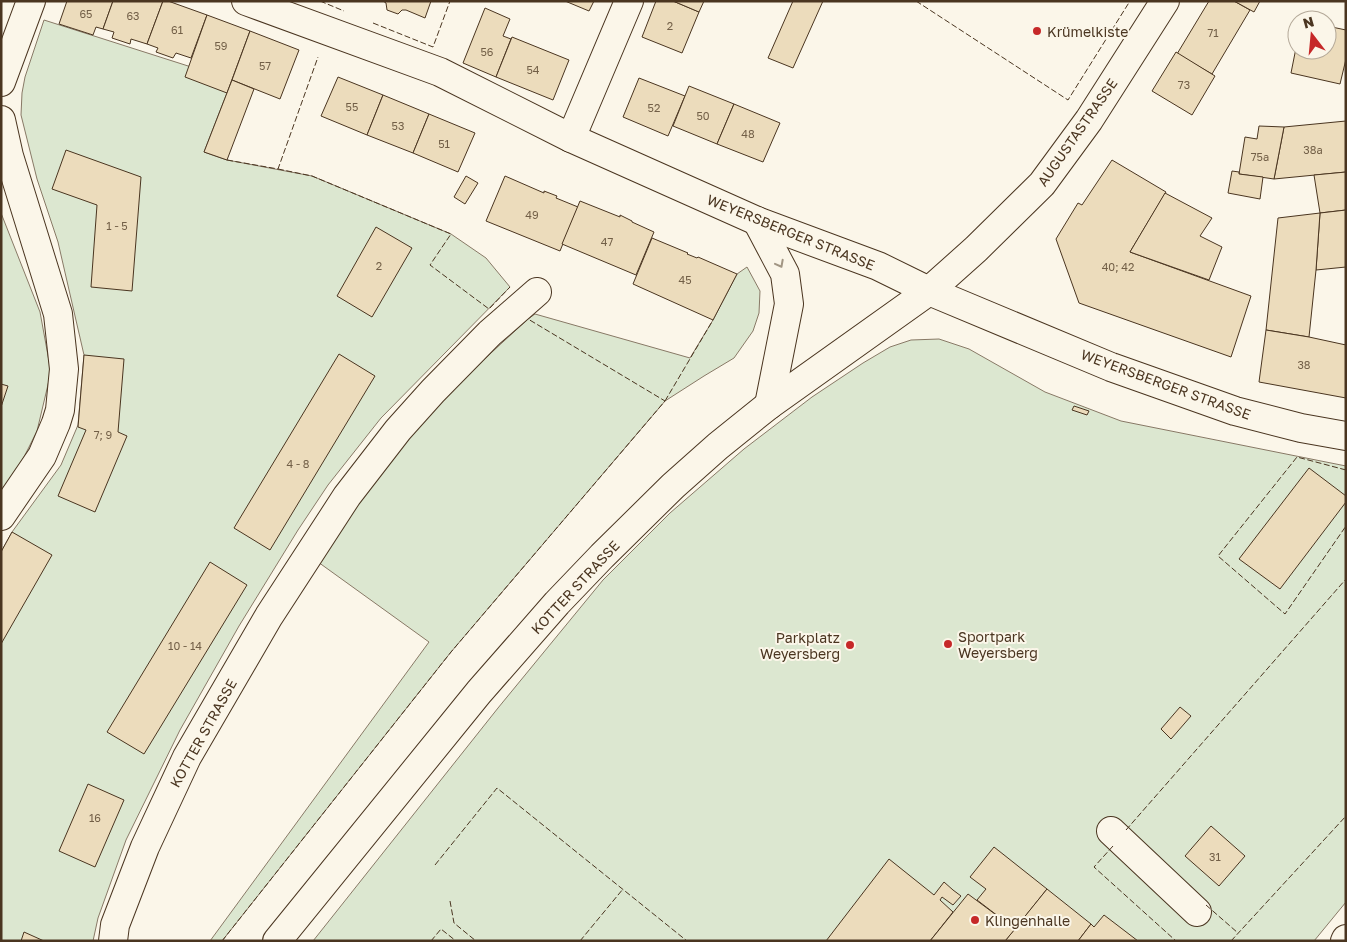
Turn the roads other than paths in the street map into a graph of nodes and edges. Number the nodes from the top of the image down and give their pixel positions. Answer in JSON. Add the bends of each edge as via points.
{"nodes":[{"id":1,"x":31,"y":1,"type":"edge"},
{"id":2,"x":246,"y":1,"type":"edge"},
{"id":3,"x":630,"y":1,"type":"edge"},
{"id":4,"x":1165,"y":1,"type":"edge"},
{"id":5,"x":1,"y":82,"type":"edge"},
{"id":6,"x":1,"y":120,"type":"edge"},
{"id":7,"x":571,"y":138,"type":"junction"},
{"id":8,"x":757,"y":221,"type":"junction"},
{"id":9,"x":929,"y":291,"type":"junction"},
{"id":10,"x":537,"y":292,"type":"dead end"},
{"id":11,"x":769,"y":405,"type":"junction"},
{"id":12,"x":1346,"y":436,"type":"edge"},
{"id":13,"x":1,"y":516,"type":"edge"},
{"id":14,"x":1111,"y":831,"type":"dead end"},
{"id":15,"x":1197,"y":912,"type":"dead end"},
{"id":16,"x":113,"y":941,"type":"edge"},
{"id":17,"x":277,"y":941,"type":"edge"}],
"edges":[{"from":1,"to":5,"type":"street"},
{"from":2,"to":7,"type":"street","name":"WEYERSBERGER STRASSE","via":[[440,72]]},
{"from":3,"to":7,"type":"street"},
{"from":4,"to":9,"type":"street","name":"AUGUSTASTRASSE","via":[[1089,120],[1042,184]]},
{"from":6,"to":13,"type":"street","via":[[58,314],[64,369],[60,410],[42,456]]},
{"from":7,"to":8,"type":"street","name":"WEYERSBERGER STRASSE"},
{"from":8,"to":9,"type":"street","name":"WEYERSBERGER STRASSE","via":[[878,266]]},
{"from":8,"to":11,"type":"street","one_way":true,"via":[[785,274],[789,304]]},
{"from":9,"to":11,"type":"street","name":"KOTTER STRASSE"},
{"from":9,"to":12,"type":"street","name":"WEYERSBERGER STRASSE","via":[[1111,366],[1235,411]]},
{"from":10,"to":16,"type":"street","name":"KOTTER STRASSE","via":[[490,333],[433,391],[346,496],[269,616],[187,757],[114,925]]},
{"from":11,"to":17,"type":"street","name":"KOTTER STRASSE","via":[[673,486],[557,603],[479,692]]},
{"from":14,"to":15,"type":"street"}]}
